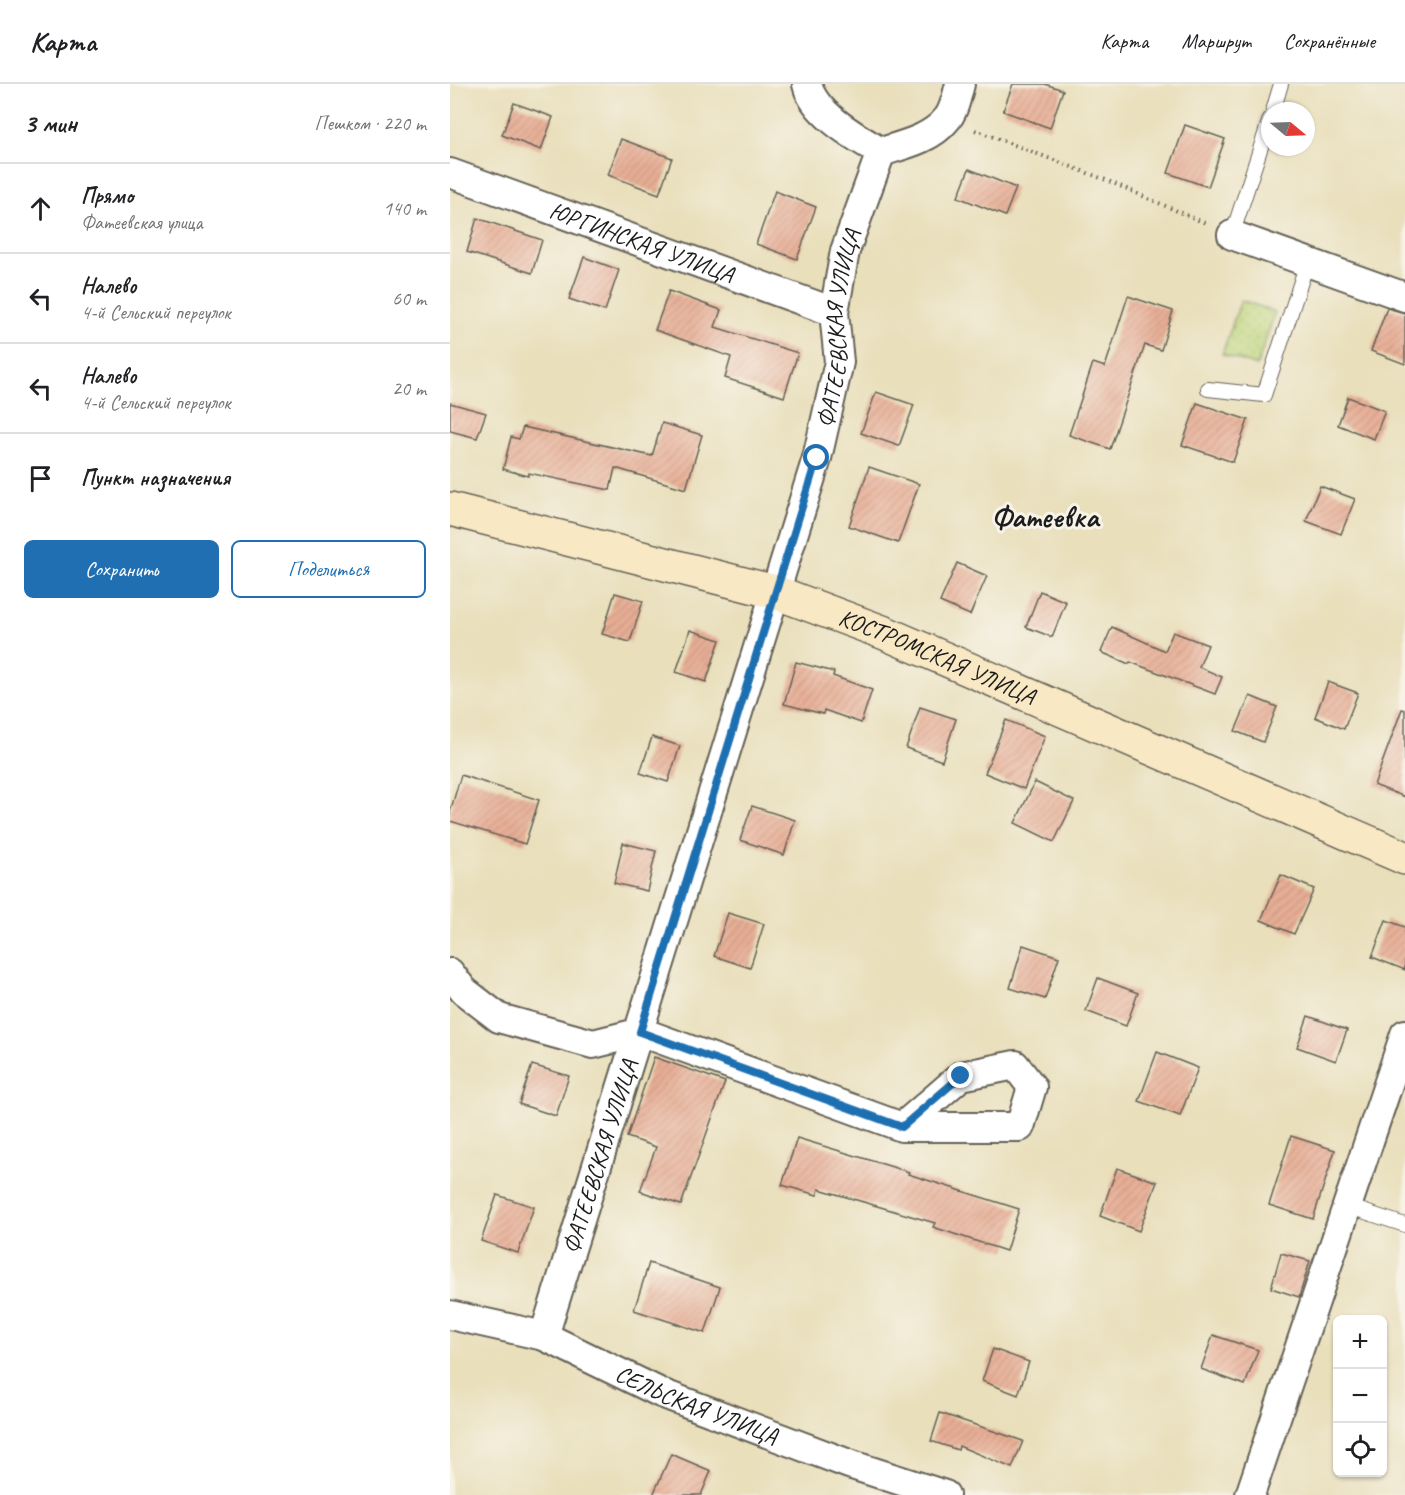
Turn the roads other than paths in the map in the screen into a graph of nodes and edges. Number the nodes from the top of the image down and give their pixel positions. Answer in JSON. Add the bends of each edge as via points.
{"nodes":[{"id":1,"x":807,"y":84,"type":"edge"},
{"id":2,"x":960,"y":84,"type":"edge"},
{"id":3,"x":1281,"y":84,"type":"edge"},
{"id":4,"x":1276,"y":102,"type":"edge"},
{"id":5,"x":1261,"y":146,"type":"edge"},
{"id":6,"x":881,"y":152,"type":"junction"},
{"id":7,"x":450,"y":173,"type":"edge"},
{"id":8,"x":1232,"y":235,"type":"joint"},
{"id":9,"x":1307,"y":263,"type":"junction"},
{"id":10,"x":1405,"y":297,"type":"edge"},
{"id":11,"x":834,"y":312,"type":"junction"},
{"id":12,"x":1208,"y":389,"type":"dead end"},
{"id":13,"x":450,"y":509,"type":"edge"},
{"id":14,"x":775,"y":592,"type":"junction"},
{"id":15,"x":1405,"y":858,"type":"edge"},
{"id":16,"x":450,"y":974,"type":"edge"},
{"id":17,"x":640,"y":1032,"type":"junction"},
{"id":18,"x":1405,"y":1034,"type":"edge"},
{"id":19,"x":902,"y":1127,"type":"dead end"},
{"id":20,"x":1347,"y":1206,"type":"junction"},
{"id":21,"x":1405,"y":1225,"type":"edge"},
{"id":22,"x":450,"y":1315,"type":"edge"},
{"id":23,"x":544,"y":1336,"type":"junction"},
{"id":24,"x":945,"y":1495,"type":"edge"},
{"id":25,"x":1250,"y":1495,"type":"edge"}],
"edges":[{"from":1,"to":6,"type":"street","via":[[810,96],[843,130]]},
{"from":2,"to":6,"type":"street","via":[[947,119],[930,134]]},
{"from":3,"to":4,"type":"lane"},
{"from":5,"to":8,"type":"lane"},
{"from":6,"to":11,"type":"street","name":"ФАТЕЕВСКАЯ УЛИЦА","via":[[845,251]]},
{"from":7,"to":11,"type":"street","name":"ЮРГИНСКАЯ УЛИЦА"},
{"from":8,"to":9,"type":"street"},
{"from":9,"to":10,"type":"street"},
{"from":9,"to":12,"type":"lane","via":[[1264,395]]},
{"from":11,"to":14,"type":"street","name":"ФАТЕЕВСКАЯ УЛИЦА","via":[[839,362],[817,458]]},
{"from":13,"to":14,"type":"street","name":"КОСТРОМСКАЯ УЛИЦА"},
{"from":14,"to":15,"type":"street","name":"КОСТРОМСКАЯ УЛИЦА","via":[[885,633]]},
{"from":14,"to":17,"type":"street","name":"ФАТЕЕВСКАЯ УЛИЦА"},
{"from":16,"to":17,"type":"street","via":[[464,991],[499,1018],[592,1044]]},
{"from":17,"to":19,"type":"street"},
{"from":17,"to":23,"type":"street","name":"ФАТЕЕВСКАЯ УЛИЦА"},
{"from":18,"to":20,"type":"street"},
{"from":20,"to":21,"type":"lane"},
{"from":20,"to":25,"type":"street"},
{"from":22,"to":23,"type":"street","name":"СЕЛЬСКАЯ УЛИЦА"},
{"from":23,"to":24,"type":"street","name":"СЕЛЬСКАЯ УЛИЦА","via":[[661,1393],[849,1464]]}]}
